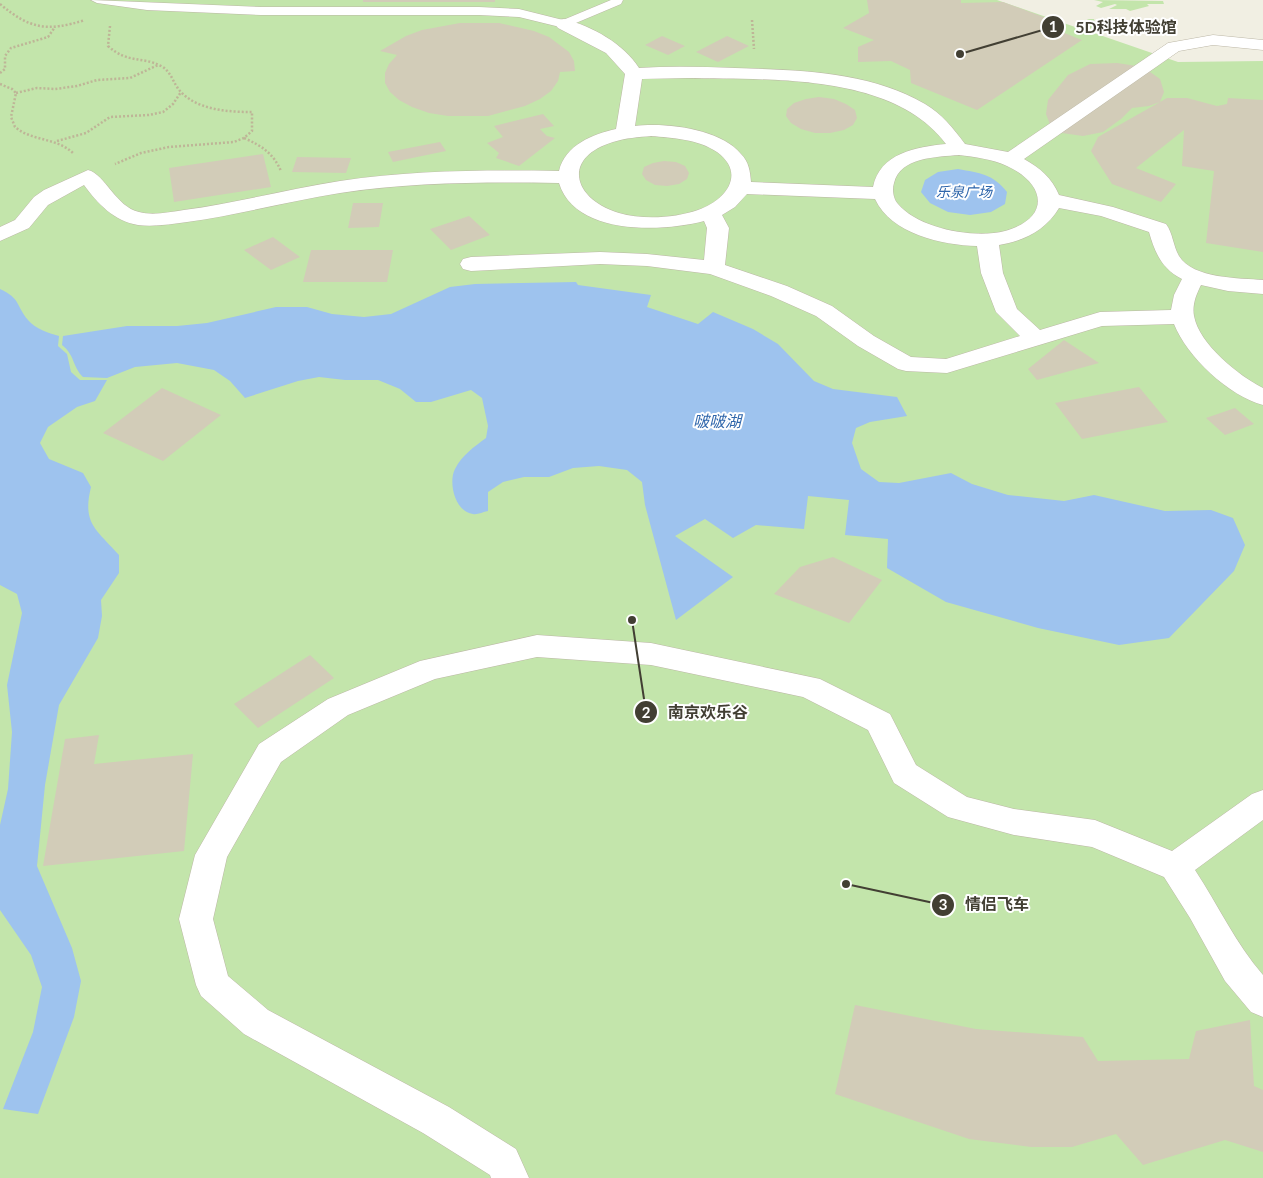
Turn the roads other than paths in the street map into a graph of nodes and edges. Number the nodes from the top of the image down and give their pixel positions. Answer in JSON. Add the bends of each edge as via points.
{"nodes":[{"id":1,"x":97,"y":0,"type":"edge"},
{"id":2,"x":617,"y":0,"type":"edge"},
{"id":3,"x":564,"y":24,"type":"junction"},
{"id":4,"x":1263,"y":45,"type":"edge"},
{"id":5,"x":634,"y":74,"type":"junction"},
{"id":6,"x":625,"y":133,"type":"junction"},
{"id":7,"x":959,"y":149,"type":"junction"},
{"id":8,"x":1010,"y":160,"type":"junction"},
{"id":9,"x":567,"y":177,"type":"junction"},
{"id":10,"x":740,"y":188,"type":"junction"},
{"id":11,"x":882,"y":193,"type":"junction"},
{"id":12,"x":1050,"y":200,"type":"junction"},
{"id":13,"x":711,"y":213,"type":"junction"},
{"id":14,"x":619,"y":218,"type":"junction"},
{"id":15,"x":0,"y":235,"type":"edge"},
{"id":16,"x":987,"y":239,"type":"junction"},
{"id":17,"x":600,"y":258,"type":"junction"},
{"id":18,"x":471,"y":264,"type":"dead end"},
{"id":19,"x":714,"y":268,"type":"junction"},
{"id":20,"x":1195,"y":276,"type":"junction"},
{"id":21,"x":1263,"y":287,"type":"edge"},
{"id":22,"x":1183,"y":317,"type":"junction"},
{"id":23,"x":1036,"y":339,"type":"junction"},
{"id":24,"x":1263,"y":397,"type":"edge"},
{"id":25,"x":1263,"y":803,"type":"edge"},
{"id":26,"x":1175,"y":867,"type":"junction"},
{"id":27,"x":1263,"y":1001,"type":"edge"},
{"id":28,"x":510,"y":1178,"type":"edge"}],
"edges":[{"from":1,"to":3,"type":"lane","via":[[146,6],[261,11],[479,10],[519,13]]},
{"from":2,"to":3,"type":"lane"},
{"from":3,"to":5,"type":"street","via":[[610,46],[627,61]]},
{"from":4,"to":8,"type":"street","via":[[1213,40],[1174,47]]},
{"from":5,"to":6,"type":"street"},
{"from":5,"to":7,"type":"street","via":[[695,72],[813,77],[865,87],[903,101],[933,117],[951,135]]},
{"from":6,"to":9,"type":"street","via":[[602,139],[583,150],[571,162]]},
{"from":6,"to":10,"type":"street","via":[[677,132],[701,137],[722,147],[736,159],[742,173]]},
{"from":7,"to":8,"type":"street"},
{"from":7,"to":11,"type":"street","via":[[910,156],[893,166],[883,178]]},
{"from":8,"to":12,"type":"street","via":[[1030,171],[1045,185]]},
{"from":9,"to":14,"type":"street","via":[[572,191],[585,204],[605,215]]},
{"from":9,"to":15,"type":"street","via":[[403,179],[339,187],[204,214],[135,218],[118,209],[88,176],[51,194],[22,224]]},
{"from":10,"to":11,"type":"street"},
{"from":10,"to":13,"type":"street","via":[[730,202]]},
{"from":11,"to":16,"type":"street","via":[[890,208],[906,221],[930,232],[958,238]]},
{"from":12,"to":16,"type":"street","via":[[1047,214],[1034,226],[1013,235]]},
{"from":12,"to":20,"type":"street","via":[[1123,215],[1159,228],[1173,263]]},
{"from":13,"to":14,"type":"street","via":[[659,223]]},
{"from":13,"to":19,"type":"street","via":[[718,228]]},
{"from":14,"to":17,"type":"street","via":[[607,237]]},
{"from":16,"to":23,"type":"street","via":[[992,273],[1007,312]]},
{"from":17,"to":18,"type":"street"},
{"from":17,"to":19,"type":"street"},
{"from":19,"to":23,"type":"street","via":[[824,311],[906,364],[948,366]]},
{"from":20,"to":21,"type":"street"},
{"from":20,"to":22,"type":"street","via":[[1183,296]]},
{"from":22,"to":23,"type":"street","via":[[1100,319]]},
{"from":22,"to":24,"type":"street","via":[[1197,344],[1230,379]]},
{"from":25,"to":26,"type":"street"},
{"from":26,"to":27,"type":"street","via":[[1237,970]]},
{"from":26,"to":28,"type":"street","via":[[1095,834],[1014,822],[959,808],[905,774],[879,722],[810,688],[651,654],[537,646],[430,669],[338,707],[270,753],[211,855],[196,919],[213,985],[256,1022],[436,1120],[503,1162]]}]}
